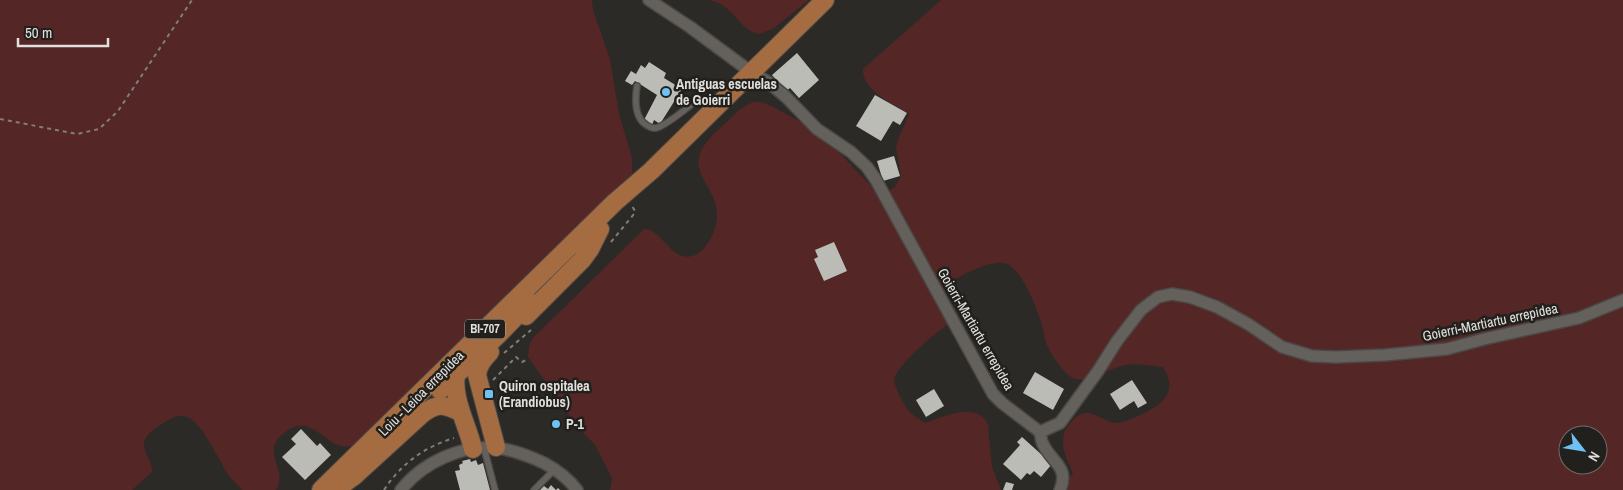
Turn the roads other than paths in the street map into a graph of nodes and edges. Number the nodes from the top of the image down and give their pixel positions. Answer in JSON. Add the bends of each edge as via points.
{"nodes":[{"id":1,"x":649,"y":0,"type":"edge"},
{"id":2,"x":825,"y":0,"type":"edge"},
{"id":3,"x":751,"y":72,"type":"junction"},
{"id":4,"x":637,"y":86,"type":"dead end"},
{"id":5,"x":715,"y":109,"type":"junction"},
{"id":6,"x":651,"y":171,"type":"junction"},
{"id":7,"x":600,"y":229,"type":"junction"},
{"id":8,"x":541,"y":276,"type":"junction"},
{"id":9,"x":1623,"y":300,"type":"edge"},
{"id":10,"x":455,"y":376,"type":"junction"},
{"id":11,"x":489,"y":419,"type":"junction"},
{"id":12,"x":461,"y":424,"type":"junction"},
{"id":13,"x":1040,"y":432,"type":"junction"},
{"id":14,"x":484,"y":448,"type":"junction"},
{"id":15,"x":554,"y":470,"type":"junction"},
{"id":16,"x":321,"y":490,"type":"edge"},
{"id":17,"x":331,"y":490,"type":"edge"},
{"id":18,"x":335,"y":490,"type":"edge"},
{"id":19,"x":401,"y":490,"type":"edge"},
{"id":20,"x":495,"y":490,"type":"edge"},
{"id":21,"x":534,"y":490,"type":"edge"},
{"id":22,"x":577,"y":490,"type":"edge"},
{"id":23,"x":1060,"y":490,"type":"edge"}],
"edges":[{"from":1,"to":3,"type":"street","name":"Goierri-Martiartu errepidea"},
{"from":2,"to":3,"type":"main road","name":"Loiu - Leioa errepidea","number":"BI-707"},
{"from":3,"to":5,"type":"main road","name":"Loiu - Leioa errepidea","number":"BI-707"},
{"from":3,"to":13,"type":"street","name":"Goierri-Martiartu errepidea","via":[[768,82],[817,129],[867,167],[993,394]]},
{"from":4,"to":5,"type":"lane","via":[[635,98],[640,118],[650,127],[658,127],[698,99],[703,98]]},
{"from":5,"to":6,"type":"main road","name":"Loiu - Leioa errepidea","number":"BI-707"},
{"from":6,"to":7,"type":"main road","name":"Loiu - Leioa errepidea","number":"BI-707"},
{"from":6,"to":8,"type":"main road","name":"Loiu - Leioa errepidea","number":"BI-707"},
{"from":7,"to":10,"type":"main road","name":"Loiu - Leioa errepidea","number":"BI-707"},
{"from":7,"to":11,"type":"main road","via":[[582,260],[482,361],[477,375]]},
{"from":8,"to":10,"type":"main road","via":[[520,304],[457,367]]},
{"from":8,"to":16,"type":"main road","name":"Loiu - Leioa errepidea","number":"BI-707"},
{"from":9,"to":13,"type":"street","name":"Goierri-Martiartu errepidea","via":[[1578,318],[1447,349],[1336,357],[1312,356],[1282,346],[1217,307],[1190,297],[1158,296],[1141,310],[1117,341],[1060,423]]},
{"from":10,"to":12,"type":"main road"},
{"from":10,"to":17,"type":"main road","name":"Loiu - Leioa errepidea","number":"BI-707","via":[[388,434]]},
{"from":11,"to":12,"type":"main road","via":[[477,429]]},
{"from":11,"to":14,"type":"main road"},
{"from":12,"to":14,"type":"main road"},
{"from":12,"to":18,"type":"main road","via":[[447,406],[432,407]]},
{"from":13,"to":23,"type":"street","via":[[1042,444],[1062,471],[1064,482]]},
{"from":14,"to":15,"type":"street","via":[[527,455]]},
{"from":14,"to":19,"type":"street","via":[[441,459],[418,472]]},
{"from":14,"to":20,"type":"lane"},
{"from":15,"to":21,"type":"lane"},
{"from":15,"to":22,"type":"street"}]}
